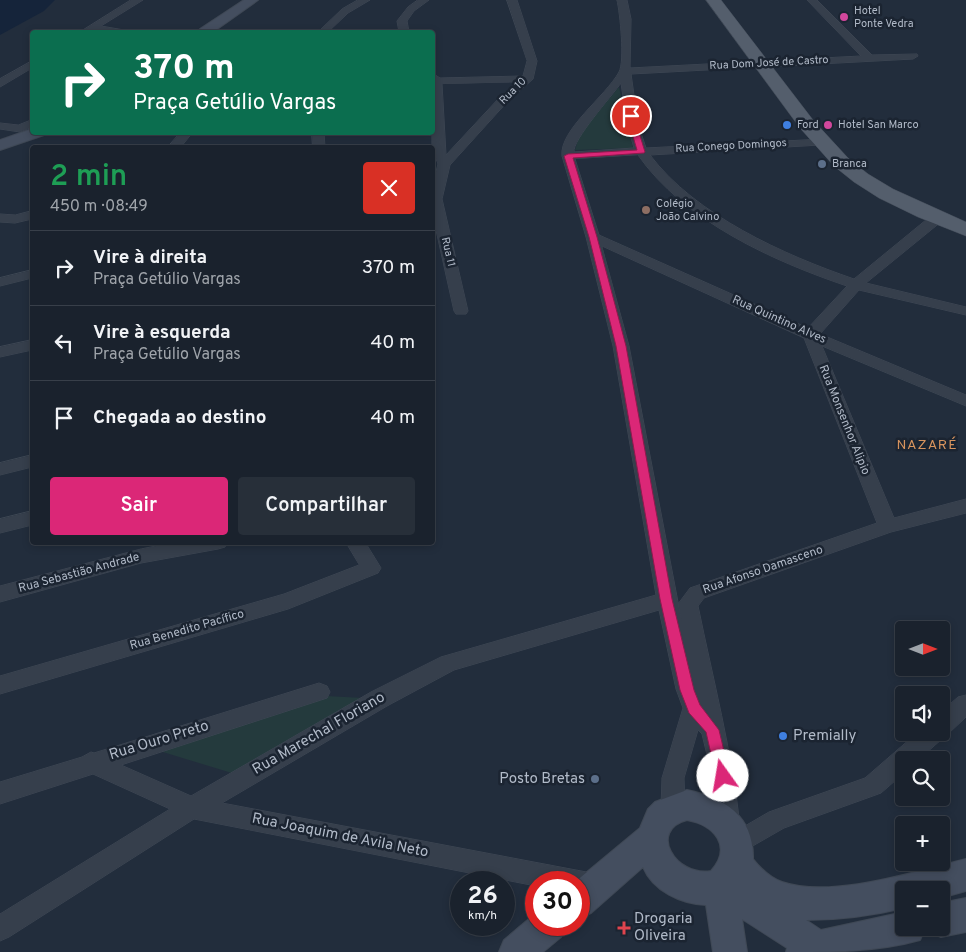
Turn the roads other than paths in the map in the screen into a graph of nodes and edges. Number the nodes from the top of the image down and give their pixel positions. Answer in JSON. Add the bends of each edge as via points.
{"nodes":[{"id":1,"x":138,"y":0,"type":"edge"},
{"id":2,"x":252,"y":0,"type":"edge"},
{"id":3,"x":364,"y":0,"type":"edge"},
{"id":4,"x":424,"y":0,"type":"edge"},
{"id":5,"x":512,"y":0,"type":"edge"},
{"id":6,"x":622,"y":0,"type":"edge"},
{"id":7,"x":713,"y":0,"type":"edge"},
{"id":8,"x":812,"y":0,"type":"edge"},
{"id":9,"x":88,"y":30,"type":"edge"},
{"id":10,"x":208,"y":30,"type":"edge"},
{"id":11,"x":325,"y":30,"type":"edge"},
{"id":12,"x":404,"y":30,"type":"edge"},
{"id":13,"x":913,"y":56,"type":"dead end"},
{"id":14,"x":869,"y":58,"type":"junction"},
{"id":15,"x":759,"y":63,"type":"junction"},
{"id":16,"x":30,"y":65,"type":"edge"},
{"id":17,"x":625,"y":71,"type":"junction"},
{"id":18,"x":435,"y":79,"type":"edge"},
{"id":19,"x":528,"y":79,"type":"junction"},
{"id":20,"x":0,"y":84,"type":"edge"},
{"id":21,"x":435,"y":97,"type":"edge"},
{"id":22,"x":30,"y":124,"type":"edge"},
{"id":23,"x":0,"y":126,"type":"edge"},
{"id":24,"x":30,"y":135,"type":"edge"},
{"id":25,"x":185,"y":135,"type":"edge"},
{"id":26,"x":820,"y":141,"type":"junction"},
{"id":27,"x":0,"y":145,"type":"edge"},
{"id":28,"x":176,"y":145,"type":"edge"},
{"id":29,"x":642,"y":152,"type":"junction"},
{"id":30,"x":568,"y":156,"type":"junction"},
{"id":31,"x":444,"y":164,"type":"junction"},
{"id":32,"x":30,"y":215,"type":"edge"},
{"id":33,"x":930,"y":217,"type":"junction"},
{"id":34,"x":0,"y":218,"type":"edge"},
{"id":35,"x":966,"y":230,"type":"edge"},
{"id":36,"x":593,"y":237,"type":"junction"},
{"id":37,"x":966,"y":240,"type":"edge"},
{"id":38,"x":30,"y":274,"type":"edge"},
{"id":39,"x":0,"y":282,"type":"edge"},
{"id":40,"x":855,"y":285,"type":"junction"},
{"id":41,"x":461,"y":311,"type":"dead end"},
{"id":42,"x":966,"y":311,"type":"edge"},
{"id":43,"x":810,"y":335,"type":"junction"},
{"id":44,"x":30,"y":345,"type":"edge"},
{"id":45,"x":0,"y":352,"type":"edge"},
{"id":46,"x":966,"y":401,"type":"edge"},
{"id":47,"x":30,"y":462,"type":"edge"},
{"id":48,"x":0,"y":470,"type":"edge"},
{"id":49,"x":966,"y":506,"type":"edge"},
{"id":50,"x":30,"y":518,"type":"edge"},
{"id":51,"x":0,"y":526,"type":"edge"},
{"id":52,"x":888,"y":526,"type":"junction"},
{"id":53,"x":201,"y":545,"type":"edge"},
{"id":54,"x":357,"y":545,"type":"edge"},
{"id":55,"x":0,"y":594,"type":"edge"},
{"id":56,"x":666,"y":599,"type":"junction"},
{"id":57,"x":0,"y":685,"type":"edge"},
{"id":58,"x":319,"y":692,"type":"dead end"},
{"id":59,"x":966,"y":704,"type":"edge"},
{"id":60,"x":694,"y":708,"type":"junction"},
{"id":61,"x":950,"y":718,"type":"edge"},
{"id":62,"x":712,"y":730,"type":"junction"},
{"id":63,"x":924,"y":741,"type":"edge"},
{"id":64,"x":91,"y":762,"type":"junction"},
{"id":65,"x":0,"y":793,"type":"edge"},
{"id":66,"x":192,"y":808,"type":"junction"},
{"id":67,"x":673,"y":808,"type":"junction"},
{"id":68,"x":652,"y":838,"type":"junction"},
{"id":69,"x":730,"y":855,"type":"junction"},
{"id":70,"x":966,"y":875,"type":"edge"},
{"id":71,"x":525,"y":880,"type":"edge"},
{"id":72,"x":590,"y":892,"type":"edge"},
{"id":73,"x":966,"y":915,"type":"edge"},
{"id":74,"x":950,"y":918,"type":"edge"},
{"id":75,"x":0,"y":928,"type":"edge"},
{"id":76,"x":895,"y":931,"type":"edge"},
{"id":77,"x":536,"y":936,"type":"edge"},
{"id":78,"x":814,"y":950,"type":"edge"},
{"id":79,"x":516,"y":952,"type":"edge"},
{"id":80,"x":730,"y":952,"type":"edge"}],
"edges":[{"from":1,"to":9,"type":"street"},
{"from":2,"to":10,"type":"main road"},
{"from":3,"to":11,"type":"street"},
{"from":4,"to":12,"type":"street","via":[[402,21]]},
{"from":5,"to":19,"type":"street","name":"Rua 10","via":[[532,61]]},
{"from":6,"to":17,"type":"street","via":[[626,19]]},
{"from":7,"to":15,"type":"main road"},
{"from":8,"to":14,"type":"street"},
{"from":13,"to":14,"type":"street","name":"Rua Dom José de Castro"},
{"from":14,"to":15,"type":"street","name":"Rua Dom José de Castro"},
{"from":15,"to":17,"type":"street","name":"Rua Dom José de Castro"},
{"from":15,"to":26,"type":"main road"},
{"from":16,"to":20,"type":"street"},
{"from":17,"to":29,"type":"street","via":[[631,116]]},
{"from":17,"to":30,"type":"street","via":[[577,131],[567,147]]},
{"from":18,"to":19,"type":"street"},
{"from":19,"to":31,"type":"street","name":"Rua 10","via":[[504,99]]},
{"from":21,"to":31,"type":"street","name":"Rua 11","via":[[438,152]]},
{"from":22,"to":23,"type":"street","via":[[20,129]]},
{"from":24,"to":27,"type":"main road"},
{"from":25,"to":28,"type":"street"},
{"from":26,"to":29,"type":"street","name":"Rua Conego Domingos"},
{"from":26,"to":33,"type":"main road","via":[[861,178]]},
{"from":29,"to":30,"type":"street","name":"Rua Conego Domingos"},
{"from":29,"to":40,"type":"street","via":[[672,187],[715,220],[778,255]]},
{"from":30,"to":36,"type":"street"},
{"from":31,"to":41,"type":"street","name":"Rua 11","via":[[436,200]]},
{"from":32,"to":34,"type":"street","via":[[14,219]]},
{"from":33,"to":35,"type":"main road"},
{"from":33,"to":37,"type":"main road"},
{"from":33,"to":40,"type":"street"},
{"from":36,"to":43,"type":"street","name":"Rua Quintino Alves"},
{"from":36,"to":56,"type":"street","via":[[621,346]]},
{"from":38,"to":39,"type":"street"},
{"from":40,"to":42,"type":"street"},
{"from":40,"to":43,"type":"street"},
{"from":43,"to":46,"type":"street","name":"Rua Quintino Alves"},
{"from":43,"to":52,"type":"street","name":"Rua Monsenhor Alipio"},
{"from":44,"to":45,"type":"street"},
{"from":47,"to":48,"type":"street"},
{"from":49,"to":52,"type":"street","name":"Rua Afonso Damasceno"},
{"from":50,"to":51,"type":"street"},
{"from":52,"to":62,"type":"street","name":"Rua Afonso Damasceno","via":[[697,593],[688,604]]},
{"from":53,"to":55,"type":"street","name":"Rua Sebastião Andrade","via":[[140,556]]},
{"from":54,"to":57,"type":"street","name":"Rua Benedito Pacífico","via":[[371,568],[288,601]]},
{"from":56,"to":60,"type":"street"},
{"from":56,"to":66,"type":"street","name":"Rua Marechal Floriano","via":[[448,663],[378,699]]},
{"from":58,"to":64,"type":"street","name":"Rua Ouro Preto"},
{"from":59,"to":61,"type":"street"},
{"from":60,"to":62,"type":"street"},
{"from":60,"to":67,"type":"street","via":[[673,778]]},
{"from":62,"to":69,"type":"street","via":[[723,776]]},
{"from":63,"to":69,"type":"street","via":[[873,786],[776,820]]},
{"from":64,"to":65,"type":"street","name":"Rua Ouro Preto"},
{"from":64,"to":66,"type":"street","name":"Rua Joaquim de Avila Neto"},
{"from":66,"to":71,"type":"street","name":"Rua Joaquim de Avila Neto"},
{"from":66,"to":75,"type":"street","name":"Rua Marechal Floriano"},
{"from":67,"to":68,"type":"main road","via":[[660,817]]},
{"from":67,"to":69,"type":"main road","via":[[687,805],[714,812]]},
{"from":68,"to":69,"type":"main road","via":[[657,864],[678,883],[693,888],[706,888]]},
{"from":68,"to":72,"type":"main road"},
{"from":69,"to":70,"type":"main road","via":[[760,889],[784,900],[816,905],[849,903]]},
{"from":69,"to":78,"type":"main road"},
{"from":69,"to":80,"type":"main road"},
{"from":73,"to":74,"type":"main road"},
{"from":76,"to":78,"type":"main road"},
{"from":77,"to":79,"type":"main road"}]}
